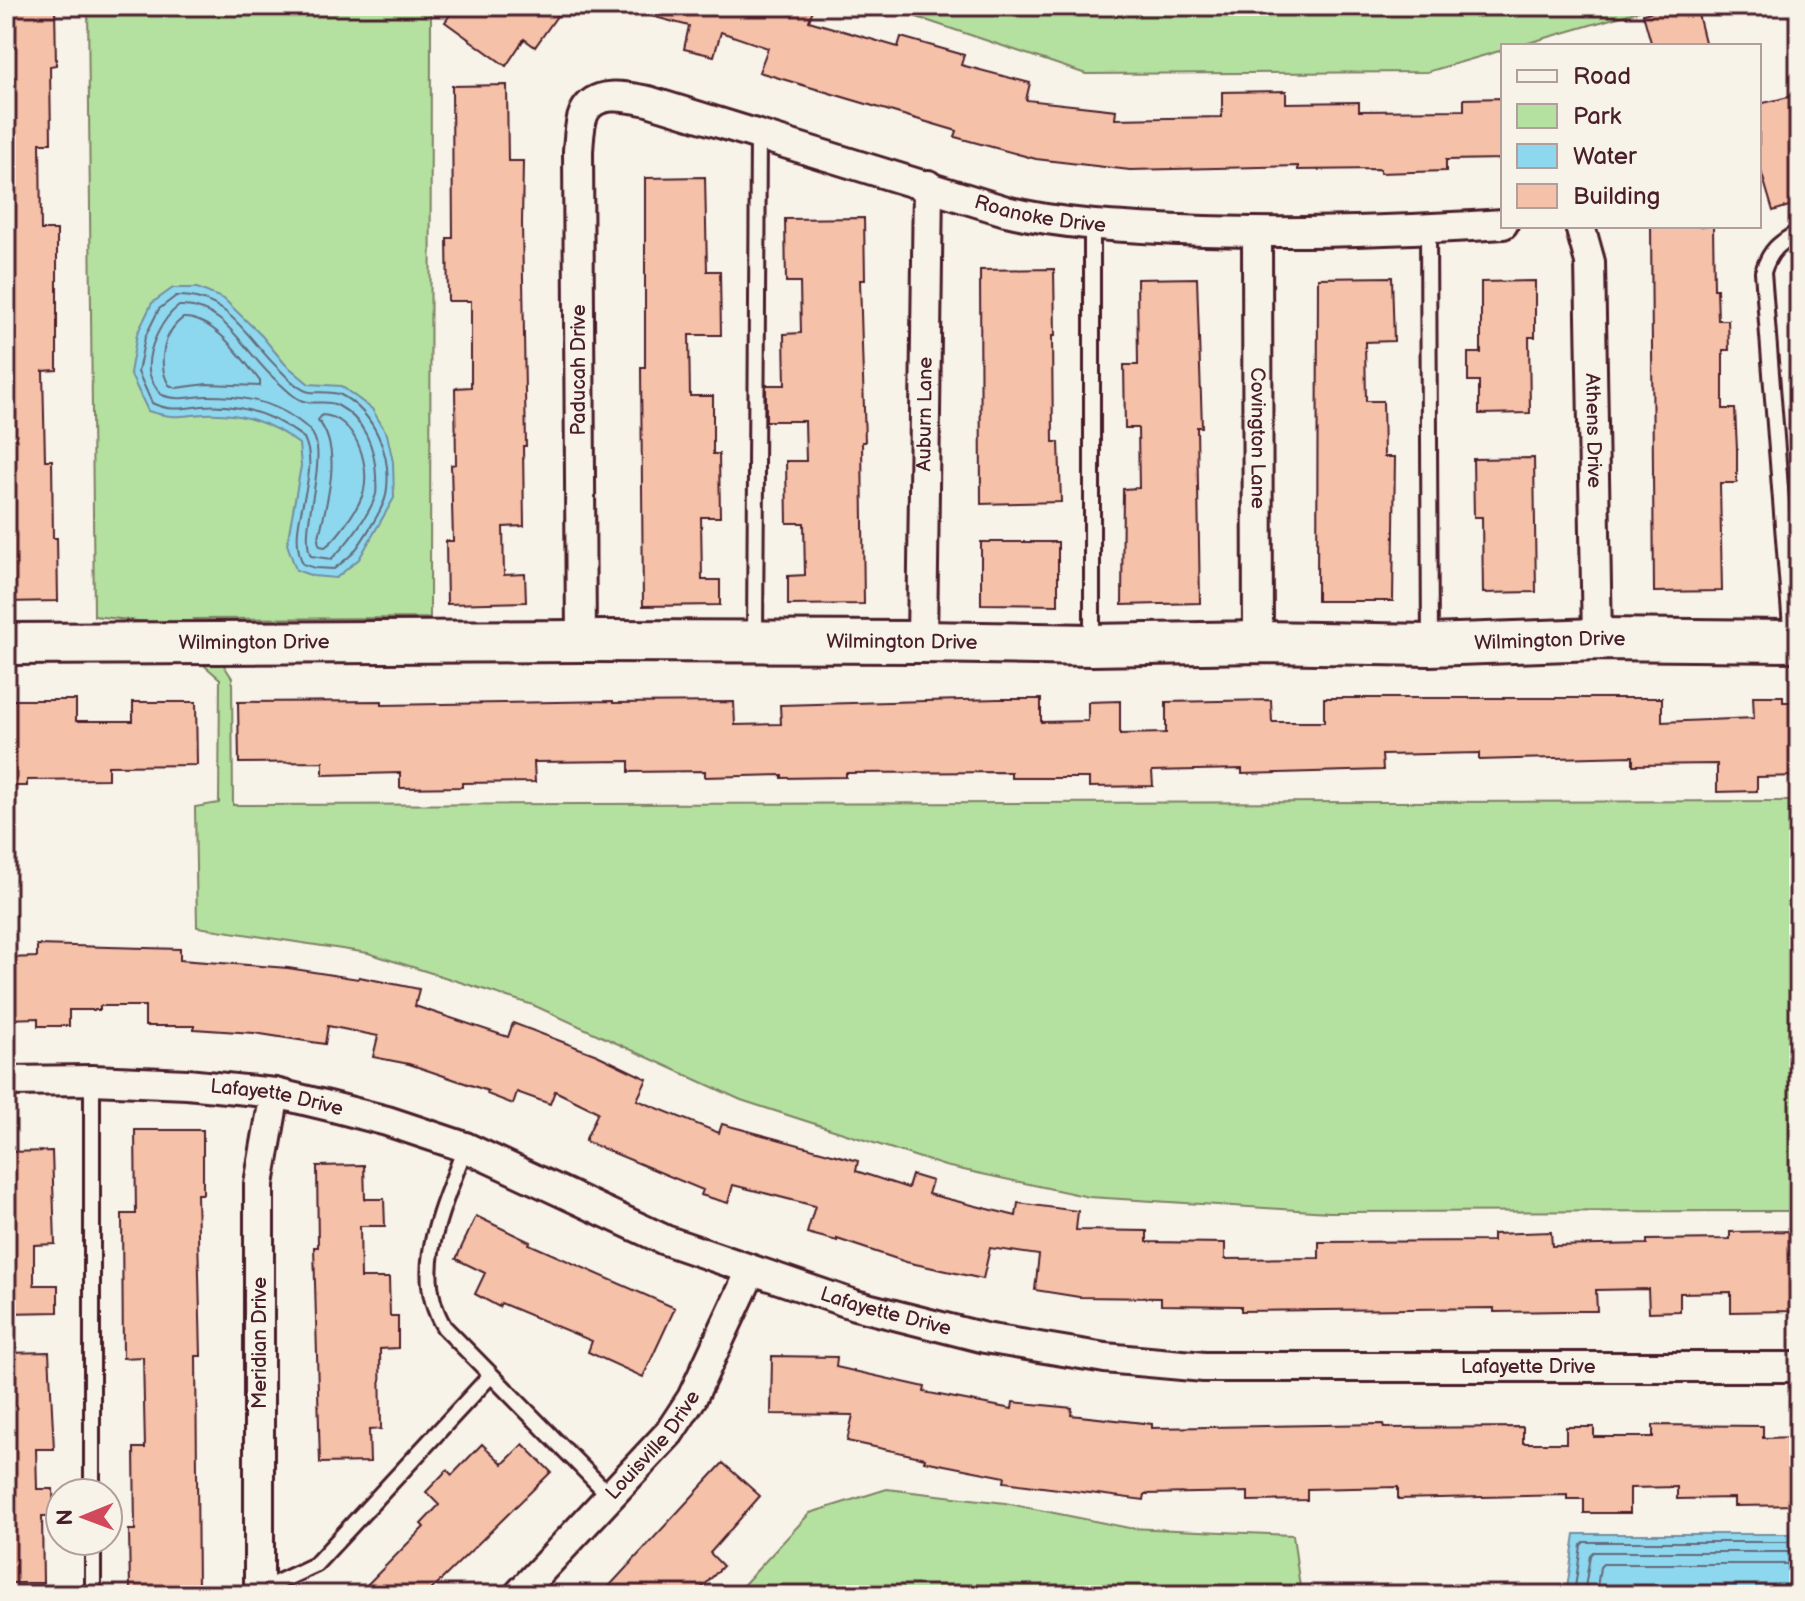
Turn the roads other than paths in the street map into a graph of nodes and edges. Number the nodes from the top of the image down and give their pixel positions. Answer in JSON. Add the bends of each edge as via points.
{"nodes":[{"id":1,"x":593,"y":102,"type":"joint"},
{"id":2,"x":758,"y":134,"type":"junction"},
{"id":3,"x":928,"y":185,"type":"junction"},
{"id":4,"x":1501,"y":224,"type":"edge"},
{"id":5,"x":1092,"y":226,"type":"junction"},
{"id":6,"x":1581,"y":228,"type":"edge"},
{"id":7,"x":1428,"y":229,"type":"junction"},
{"id":8,"x":1799,"y":232,"type":"edge"},
{"id":9,"x":1257,"y":234,"type":"junction"},
{"id":10,"x":1597,"y":639,"type":"junction"},
{"id":11,"x":581,"y":641,"type":"junction"},
{"id":12,"x":1796,"y":641,"type":"edge"},
{"id":13,"x":755,"y":642,"type":"junction"},
{"id":14,"x":922,"y":642,"type":"junction"},
{"id":15,"x":1258,"y":642,"type":"junction"},
{"id":16,"x":6,"y":644,"type":"edge"},
{"id":17,"x":1092,"y":645,"type":"junction"},
{"id":18,"x":1430,"y":645,"type":"junction"},
{"id":19,"x":92,"y":1080,"type":"junction"},
{"id":20,"x":6,"y":1081,"type":"edge"},
{"id":21,"x":275,"y":1093,"type":"junction"},
{"id":22,"x":465,"y":1147,"type":"junction"},
{"id":23,"x":751,"y":1271,"type":"junction"},
{"id":24,"x":1799,"y":1367,"type":"edge"},
{"id":25,"x":491,"y":1375,"type":"junction"},
{"id":26,"x":92,"y":1477,"type":"edge"},
{"id":27,"x":611,"y":1497,"type":"junction"},
{"id":28,"x":93,"y":1557,"type":"edge"},
{"id":29,"x":259,"y":1593,"type":"edge"},
{"id":30,"x":93,"y":1595,"type":"edge"},
{"id":31,"x":518,"y":1595,"type":"edge"}],
"edges":[{"from":1,"to":2,"type":"street","name":"Roanoke Drive","via":[[626,96]]},
{"from":1,"to":11,"type":"street","name":"Paducah Drive","via":[[584,113],[578,151]]},
{"from":2,"to":3,"type":"street","name":"Roanoke Drive"},
{"from":2,"to":13,"type":"lane"},
{"from":3,"to":5,"type":"street","name":"Roanoke Drive","via":[[1006,211]]},
{"from":3,"to":14,"type":"street","name":"Auburn Lane"},
{"from":4,"to":7,"type":"street","name":"Roanoke Drive"},
{"from":5,"to":9,"type":"street","name":"Roanoke Drive"},
{"from":5,"to":17,"type":"lane"},
{"from":6,"to":10,"type":"street","name":"Athens Drive","via":[[1590,262]]},
{"from":7,"to":9,"type":"street","name":"Roanoke Drive"},
{"from":7,"to":18,"type":"lane"},
{"from":8,"to":12,"type":"lane","via":[[1768,255],[1763,272]]},
{"from":9,"to":15,"type":"street","name":"Covington Lane"},
{"from":10,"to":12,"type":"street","name":"Wilmington Drive"},
{"from":10,"to":18,"type":"street","name":"Wilmington Drive"},
{"from":11,"to":13,"type":"street","name":"Wilmington Drive"},
{"from":11,"to":16,"type":"street","name":"Wilmington Drive"},
{"from":13,"to":14,"type":"street","name":"Wilmington Drive"},
{"from":14,"to":17,"type":"street","name":"Wilmington Drive"},
{"from":15,"to":17,"type":"street","name":"Wilmington Drive"},
{"from":15,"to":18,"type":"street","name":"Wilmington Drive"},
{"from":19,"to":20,"type":"street","name":"Lafayette Drive"},
{"from":19,"to":21,"type":"street","name":"Lafayette Drive"},
{"from":19,"to":26,"type":"lane"},
{"from":21,"to":22,"type":"street","name":"Lafayette Drive"},
{"from":21,"to":29,"type":"street","name":"Meridian Drive","via":[[259,1184]]},
{"from":22,"to":23,"type":"street","name":"Lafayette Drive","via":[[665,1240]]},
{"from":22,"to":25,"type":"lane","via":[[430,1250],[428,1284],[444,1327]]},
{"from":23,"to":24,"type":"street","name":"Lafayette Drive","via":[[924,1324],[1147,1362],[1204,1367]]},
{"from":23,"to":27,"type":"street","name":"Louisville Drive","via":[[692,1398],[669,1433]]},
{"from":25,"to":27,"type":"lane"},
{"from":25,"to":29,"type":"lane","via":[[315,1565]]},
{"from":27,"to":31,"type":"street","name":"Louisville Drive"},
{"from":28,"to":30,"type":"lane"}]}
